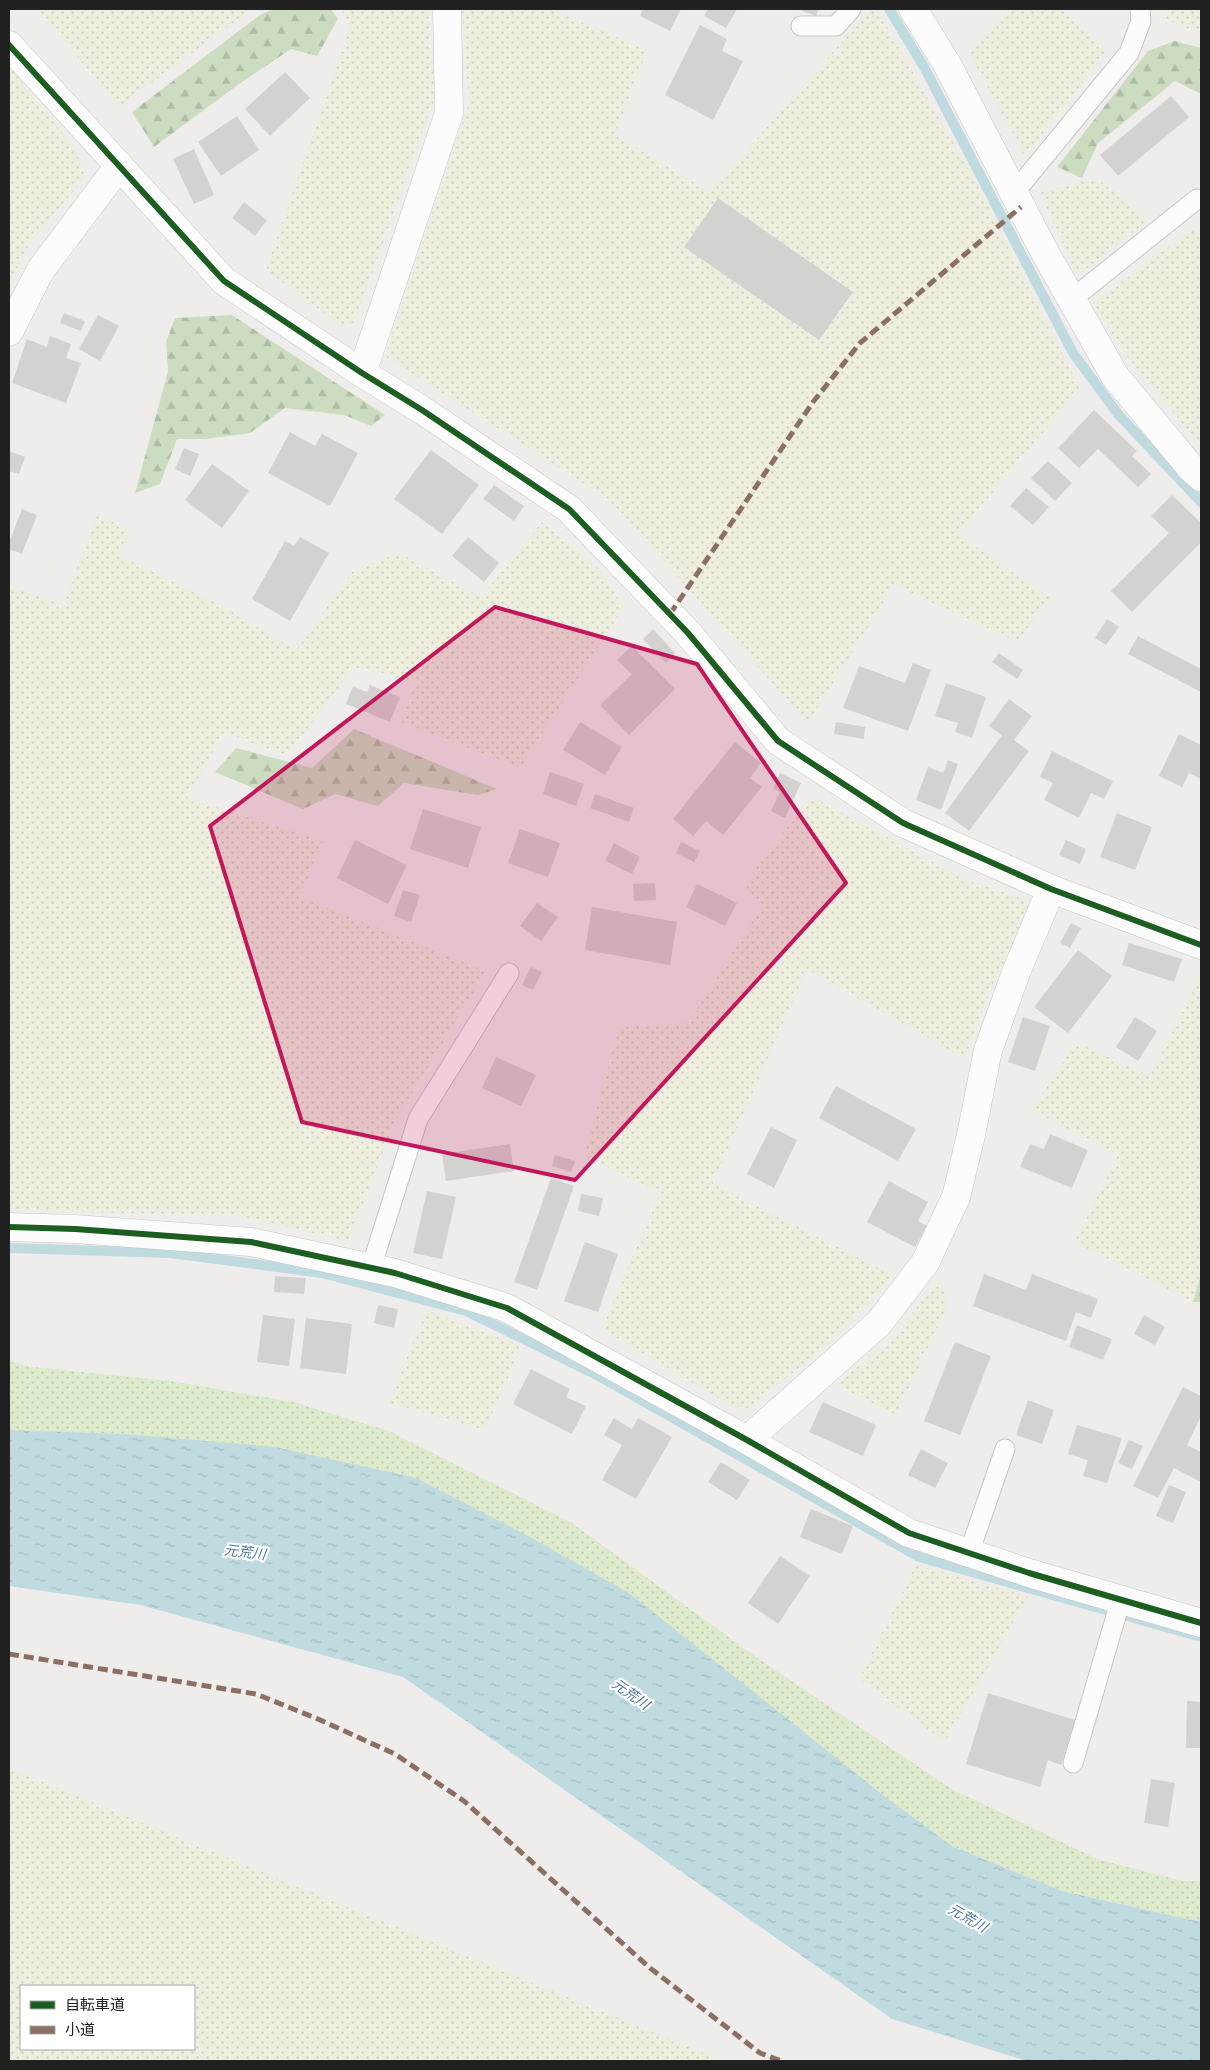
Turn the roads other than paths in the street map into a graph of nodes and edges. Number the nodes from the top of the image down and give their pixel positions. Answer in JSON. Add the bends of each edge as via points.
{"nodes":[{"id":1,"x":447,"y":9,"type":"edge"},
{"id":2,"x":851,"y":9,"type":"edge"},
{"id":3,"x":913,"y":9,"type":"edge"},
{"id":4,"x":1140,"y":9,"type":"edge"},
{"id":5,"x":801,"y":26,"type":"dead end"},
{"id":6,"x":9,"y":45,"type":"edge"},
{"id":7,"x":119,"y":166,"type":"junction"},
{"id":8,"x":1014,"y":193,"type":"junction"},
{"id":9,"x":1197,"y":199,"type":"dead end"},
{"id":10,"x":1072,"y":299,"type":"junction"},
{"id":11,"x":9,"y":332,"type":"edge"},
{"id":12,"x":362,"y":373,"type":"junction"},
{"id":13,"x":1201,"y":477,"type":"edge"},
{"id":14,"x":1051,"y":889,"type":"junction"},
{"id":15,"x":1201,"y":945,"type":"edge"},
{"id":16,"x":509,"y":973,"type":"dead end"},
{"id":17,"x":9,"y":1227,"type":"edge"},
{"id":18,"x":371,"y":1268,"type":"junction"},
{"id":19,"x":747,"y":1440,"type":"junction"},
{"id":20,"x":1005,"y":1449,"type":"dead end"},
{"id":21,"x":968,"y":1553,"type":"junction"},
{"id":22,"x":1121,"y":1599,"type":"junction"},
{"id":23,"x":1201,"y":1623,"type":"edge"},
{"id":24,"x":1074,"y":1763,"type":"dead end"}],
"edges":[{"from":1,"to":12,"type":"street","via":[[449,112]]},
{"from":2,"to":5,"type":"lane","via":[[836,26]]},
{"from":3,"to":8,"type":"street","via":[[948,66]]},
{"from":4,"to":8,"type":"lane","via":[[1140,21],[1129,53]]},
{"from":6,"to":7,"type":"street"},
{"from":7,"to":11,"type":"street","via":[[40,271]]},
{"from":7,"to":12,"type":"street","via":[[224,281]]},
{"from":8,"to":10,"type":"street"},
{"from":9,"to":10,"type":"lane"},
{"from":10,"to":13,"type":"street","via":[[1115,376]]},
{"from":12,"to":14,"type":"street","via":[[569,509],[688,633],[778,741],[903,823]]},
{"from":14,"to":15,"type":"street"},
{"from":14,"to":19,"type":"street","via":[[988,1050],[956,1197],[925,1263],[880,1323]]},
{"from":16,"to":18,"type":"lane","via":[[418,1119]]},
{"from":17,"to":18,"type":"street","via":[[252,1242]]},
{"from":18,"to":19,"type":"street","via":[[507,1308]]},
{"from":19,"to":21,"type":"street","via":[[909,1534]]},
{"from":20,"to":21,"type":"lane"},
{"from":21,"to":22,"type":"street"},
{"from":22,"to":23,"type":"street"},
{"from":22,"to":24,"type":"lane"}]}
